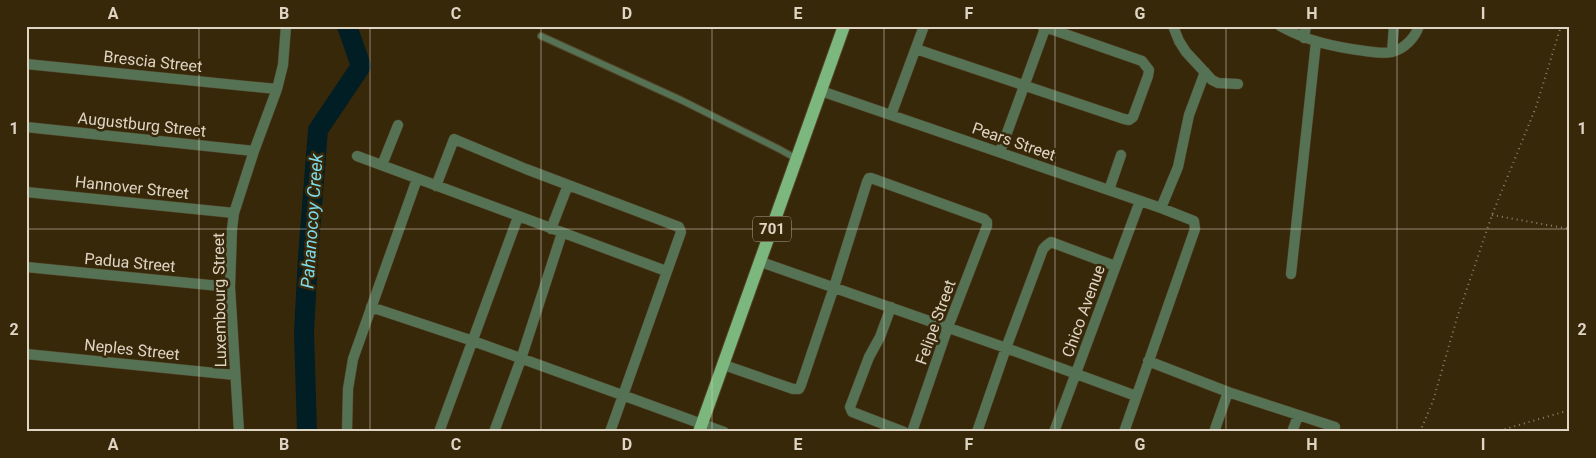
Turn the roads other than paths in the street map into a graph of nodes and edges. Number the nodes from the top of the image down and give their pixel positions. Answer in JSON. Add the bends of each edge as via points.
{"nodes":[{"id":1,"x":286,"y":26,"type":"edge"},
{"id":2,"x":844,"y":26,"type":"edge"},
{"id":3,"x":924,"y":26,"type":"edge"},
{"id":4,"x":1173,"y":26,"type":"edge"},
{"id":5,"x":1280,"y":26,"type":"edge"},
{"id":6,"x":1306,"y":26,"type":"edge"},
{"id":7,"x":1394,"y":26,"type":"edge"},
{"id":8,"x":1419,"y":26,"type":"edge"},
{"id":9,"x":1044,"y":27,"type":"edge"},
{"id":10,"x":541,"y":36,"type":"dead end"},
{"id":11,"x":1304,"y":38,"type":"junction"},
{"id":12,"x":1316,"y":42,"type":"junction"},
{"id":13,"x":916,"y":49,"type":"junction"},
{"id":14,"x":1392,"y":52,"type":"junction"},
{"id":15,"x":26,"y":64,"type":"edge"},
{"id":16,"x":1205,"y":72,"type":"junction"},
{"id":17,"x":1238,"y":84,"type":"dead end"},
{"id":18,"x":1025,"y":85,"type":"junction"},
{"id":19,"x":277,"y":89,"type":"junction"},
{"id":20,"x":821,"y":91,"type":"junction"},
{"id":21,"x":891,"y":115,"type":"junction"},
{"id":22,"x":398,"y":125,"type":"dead end"},
{"id":23,"x":26,"y":127,"type":"edge"},
{"id":24,"x":254,"y":151,"type":"junction"},
{"id":25,"x":1000,"y":152,"type":"junction"},
{"id":26,"x":1121,"y":155,"type":"dead end"},
{"id":27,"x":357,"y":156,"type":"dead end"},
{"id":28,"x":797,"y":159,"type":"junction"},
{"id":29,"x":382,"y":165,"type":"junction"},
{"id":30,"x":417,"y":179,"type":"junction"},
{"id":31,"x":568,"y":185,"type":"junction"},
{"id":32,"x":436,"y":186,"type":"junction"},
{"id":33,"x":1109,"y":190,"type":"junction"},
{"id":34,"x":26,"y":192,"type":"edge"},
{"id":35,"x":1140,"y":201,"type":"junction"},
{"id":36,"x":1161,"y":208,"type":"junction"},
{"id":37,"x":234,"y":213,"type":"junction"},
{"id":38,"x":518,"y":216,"type":"junction"},
{"id":39,"x":552,"y":229,"type":"junction"},
{"id":40,"x":562,"y":232,"type":"junction"},
{"id":41,"x":761,"y":262,"type":"junction"},
{"id":42,"x":1115,"y":266,"type":"junction"},
{"id":43,"x":26,"y":267,"type":"edge"},
{"id":44,"x":666,"y":271,"type":"junction"},
{"id":45,"x":1291,"y":274,"type":"dead end"},
{"id":46,"x":230,"y":287,"type":"junction"},
{"id":47,"x":834,"y":287,"type":"junction"},
{"id":48,"x":371,"y":307,"type":"junction"},
{"id":49,"x":890,"y":307,"type":"junction"},
{"id":50,"x":948,"y":327,"type":"junction"},
{"id":51,"x":473,"y":341,"type":"junction"},
{"id":52,"x":1006,"y":348,"type":"junction"},
{"id":53,"x":26,"y":354,"type":"edge"},
{"id":54,"x":521,"y":360,"type":"junction"},
{"id":55,"x":1148,"y":361,"type":"junction"},
{"id":56,"x":724,"y":365,"type":"junction"},
{"id":57,"x":1076,"y":373,"type":"junction"},
{"id":58,"x":235,"y":375,"type":"junction"},
{"id":59,"x":1228,"y":392,"type":"junction"},
{"id":60,"x":624,"y":396,"type":"junction"},
{"id":61,"x":1136,"y":396,"type":"junction"},
{"id":62,"x":1298,"y":416,"type":"junction"},
{"id":63,"x":1335,"y":426,"type":"dead end"},
{"id":64,"x":700,"y":428,"type":"edge"},
{"id":65,"x":239,"y":432,"type":"edge"},
{"id":66,"x":347,"y":432,"type":"edge"},
{"id":67,"x":439,"y":432,"type":"edge"},
{"id":68,"x":494,"y":432,"type":"edge"},
{"id":69,"x":610,"y":432,"type":"edge"},
{"id":70,"x":724,"y":432,"type":"edge"},
{"id":71,"x":904,"y":432,"type":"edge"},
{"id":72,"x":912,"y":432,"type":"edge"},
{"id":73,"x":977,"y":432,"type":"edge"},
{"id":74,"x":1054,"y":432,"type":"edge"},
{"id":75,"x":1124,"y":432,"type":"edge"},
{"id":76,"x":1214,"y":432,"type":"edge"},
{"id":77,"x":1292,"y":432,"type":"edge"}],
"edges":[{"from":1,"to":19,"type":"street","name":"Luxembourg Street","via":[[283,65]]},
{"from":2,"to":20,"type":"main road","number":"701"},
{"from":3,"to":13,"type":"street"},
{"from":4,"to":16,"type":"street","via":[[1186,52]]},
{"from":5,"to":11,"type":"street"},
{"from":6,"to":11,"type":"street"},
{"from":7,"to":14,"type":"street"},
{"from":8,"to":14,"type":"street","via":[[1410,41]]},
{"from":9,"to":18,"type":"street"},
{"from":9,"to":18,"type":"street","via":[[1142,61],[1149,70],[1148,76],[1129,120]]},
{"from":10,"to":28,"type":"lane","via":[[681,100]]},
{"from":11,"to":12,"type":"street"},
{"from":12,"to":14,"type":"street","via":[[1356,50]]},
{"from":12,"to":45,"type":"street"},
{"from":13,"to":18,"type":"street"},
{"from":13,"to":21,"type":"street"},
{"from":15,"to":19,"type":"street","name":"Brescia Street"},
{"from":16,"to":17,"type":"street","via":[[1218,83]]},
{"from":16,"to":36,"type":"street","via":[[1189,115],[1178,167]]},
{"from":18,"to":25,"type":"street"},
{"from":19,"to":24,"type":"street","name":"Luxembourg Street"},
{"from":20,"to":21,"type":"street","name":"Pears Street"},
{"from":20,"to":28,"type":"main road","number":"701"},
{"from":21,"to":25,"type":"street","name":"Pears Street"},
{"from":22,"to":29,"type":"street"},
{"from":23,"to":24,"type":"street","name":"Augustburg Street"},
{"from":24,"to":37,"type":"street","name":"Luxembourg Street"},
{"from":25,"to":33,"type":"street","name":"Pears Street"},
{"from":26,"to":33,"type":"street"},
{"from":27,"to":29,"type":"street"},
{"from":28,"to":41,"type":"main road","number":"701"},
{"from":29,"to":30,"type":"street"},
{"from":30,"to":32,"type":"street"},
{"from":30,"to":48,"type":"street"},
{"from":31,"to":32,"type":"street","via":[[454,139]]},
{"from":31,"to":39,"type":"street"},
{"from":31,"to":44,"type":"street","via":[[679,227],[681,232]]},
{"from":32,"to":38,"type":"street"},
{"from":33,"to":35,"type":"street","name":"Pears Street"},
{"from":34,"to":37,"type":"street","name":"Hannover Street"},
{"from":35,"to":36,"type":"street","name":"Pears Street"},
{"from":35,"to":42,"type":"street","name":"Chico Avenue"},
{"from":36,"to":55,"type":"street","name":"Pears Street","via":[[1191,219],[1195,224]]},
{"from":37,"to":46,"type":"street","name":"Luxembourg Street"},
{"from":38,"to":39,"type":"street"},
{"from":38,"to":51,"type":"street"},
{"from":39,"to":40,"type":"street"},
{"from":40,"to":44,"type":"street"},
{"from":40,"to":54,"type":"street"},
{"from":41,"to":47,"type":"street"},
{"from":41,"to":56,"type":"main road","number":"701"},
{"from":42,"to":52,"type":"street","via":[[1052,242],[1047,244]]},
{"from":42,"to":57,"type":"street","name":"Chico Avenue"},
{"from":43,"to":46,"type":"street","name":"Padua Street"},
{"from":44,"to":60,"type":"street"},
{"from":46,"to":58,"type":"street","name":"Luxembourg Street"},
{"from":47,"to":49,"type":"street"},
{"from":47,"to":50,"type":"street","name":"Felipe Street","via":[[852,226],[871,178],[987,222]]},
{"from":47,"to":56,"type":"street","via":[[799,389]]},
{"from":48,"to":51,"type":"street"},
{"from":48,"to":66,"type":"street","via":[[353,359],[348,389]]},
{"from":49,"to":50,"type":"street"},
{"from":49,"to":71,"type":"street","via":[[850,407],[852,412]]},
{"from":50,"to":52,"type":"street"},
{"from":50,"to":72,"type":"street","name":"Felipe Street"},
{"from":51,"to":54,"type":"street"},
{"from":51,"to":67,"type":"street"},
{"from":52,"to":57,"type":"street"},
{"from":52,"to":73,"type":"street"},
{"from":53,"to":58,"type":"street","name":"Neples Street"},
{"from":54,"to":60,"type":"street"},
{"from":54,"to":68,"type":"street"},
{"from":55,"to":59,"type":"street"},
{"from":55,"to":61,"type":"street"},
{"from":56,"to":64,"type":"main road","number":"701"},
{"from":57,"to":61,"type":"street"},
{"from":57,"to":74,"type":"street","name":"Chico Avenue"},
{"from":58,"to":65,"type":"street","name":"Luxembourg Street"},
{"from":59,"to":62,"type":"street"},
{"from":59,"to":76,"type":"street"},
{"from":60,"to":64,"type":"street"},
{"from":60,"to":69,"type":"street"},
{"from":61,"to":75,"type":"street"},
{"from":62,"to":63,"type":"street"},
{"from":62,"to":77,"type":"street"},
{"from":64,"to":70,"type":"street"}]}
